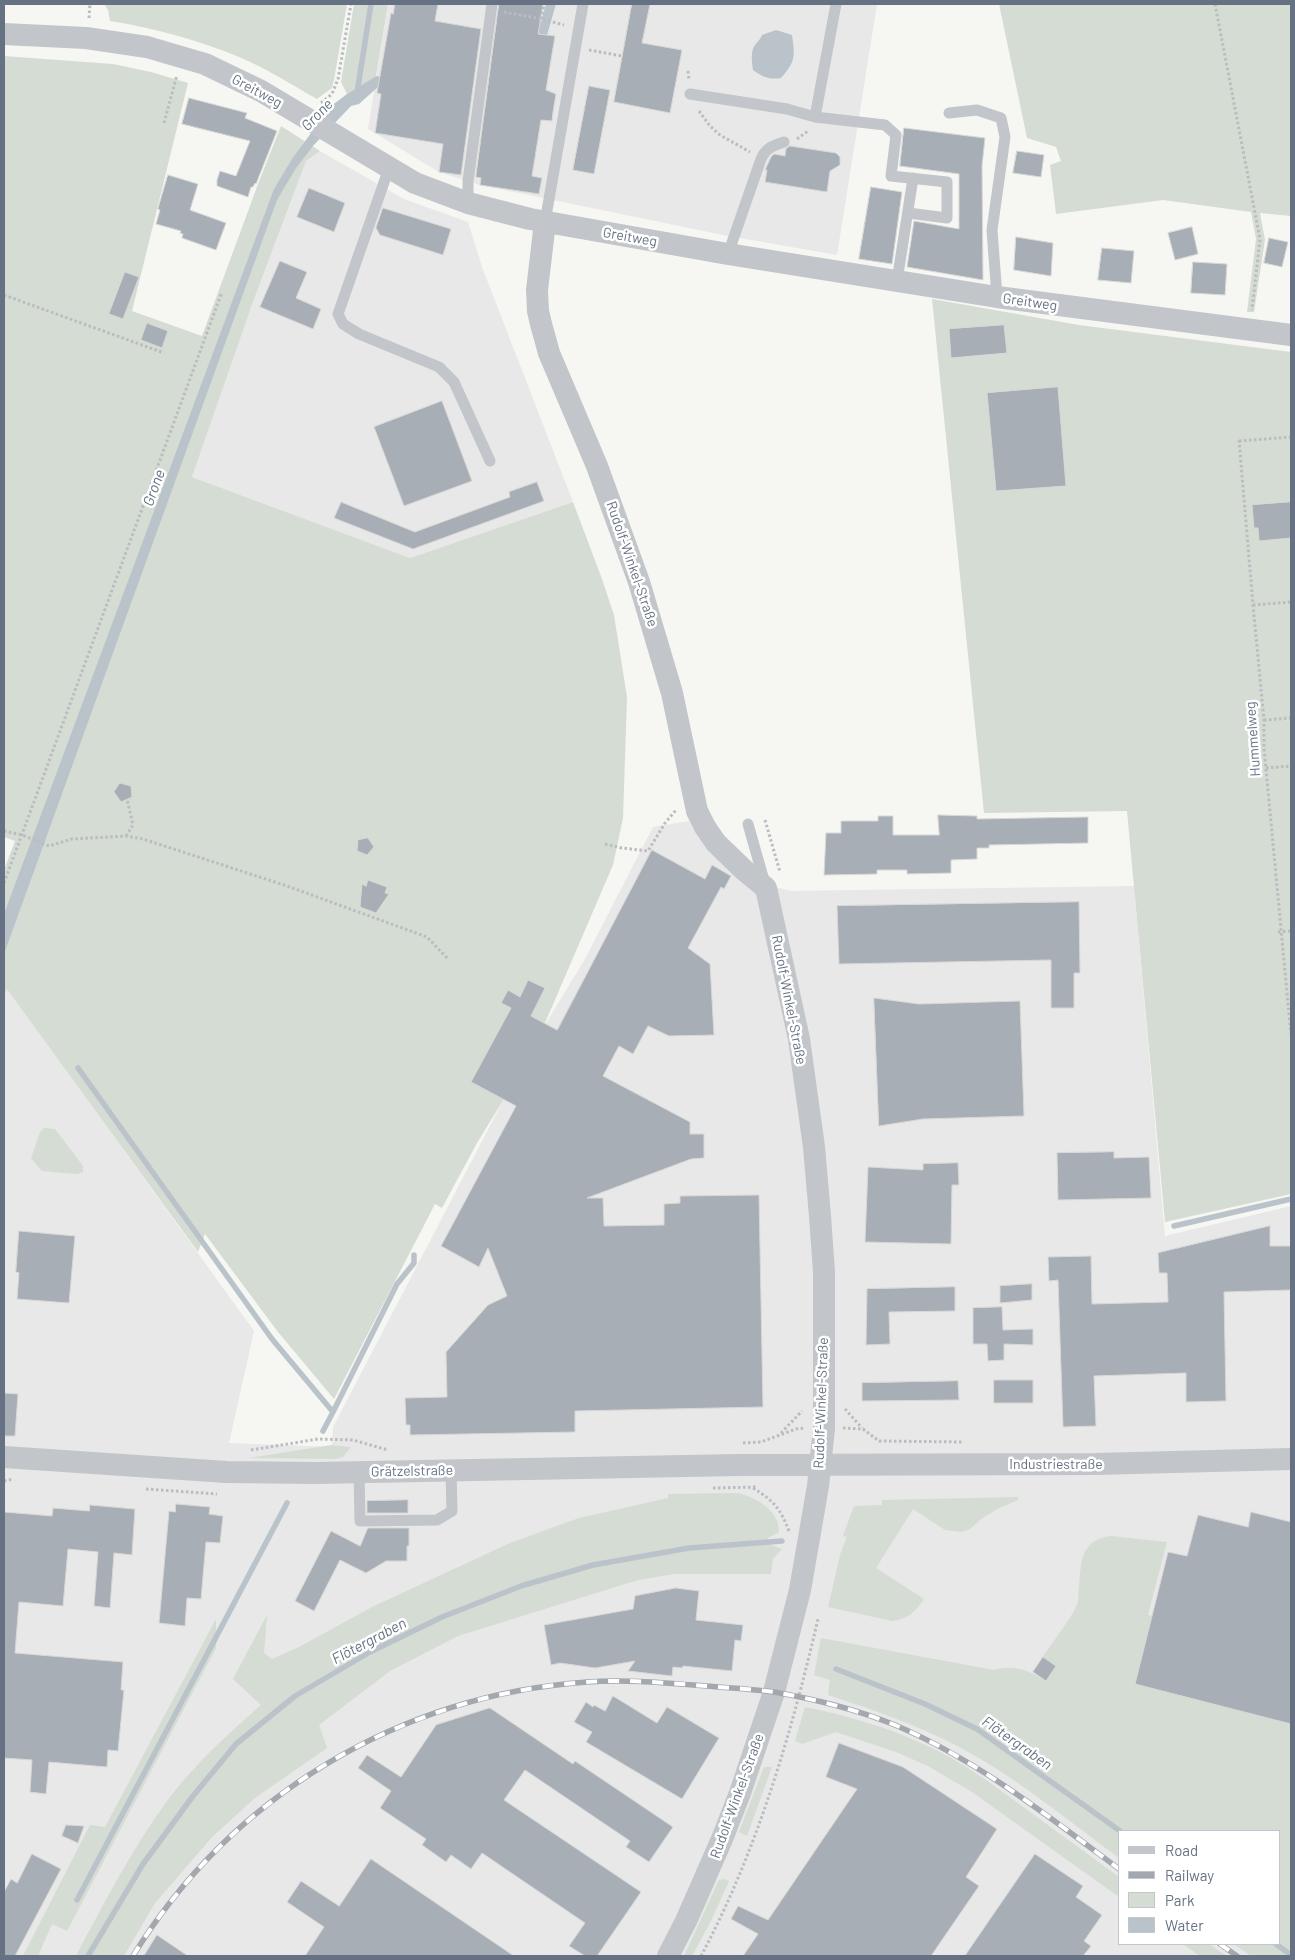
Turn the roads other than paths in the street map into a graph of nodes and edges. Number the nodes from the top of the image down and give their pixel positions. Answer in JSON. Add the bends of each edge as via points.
{"nodes":[{"id":1,"x":583,"y":4,"type":"edge"},
{"id":2,"x":836,"y":4,"type":"edge"},
{"id":3,"x":492,"y":7,"type":"edge"},
{"id":4,"x":4,"y":34,"type":"edge"},
{"id":5,"x":690,"y":94,"type":"road end"},
{"id":6,"x":949,"y":113,"type":"dead end"},
{"id":7,"x":815,"y":117,"type":"junction"},
{"id":8,"x":784,"y":142,"type":"road end"},
{"id":9,"x":389,"y":168,"type":"junction"},
{"id":10,"x":913,"y":178,"type":"junction"},
{"id":11,"x":468,"y":203,"type":"junction"},
{"id":12,"x":908,"y":213,"type":"junction"},
{"id":13,"x":545,"y":222,"type":"junction"},
{"id":14,"x":728,"y":254,"type":"junction"},
{"id":15,"x":897,"y":281,"type":"junction"},
{"id":16,"x":997,"y":297,"type":"junction"},
{"id":17,"x":1291,"y":335,"type":"edge"},
{"id":18,"x":490,"y":461,"type":"dead end"},
{"id":19,"x":748,"y":824,"type":"dead end"},
{"id":20,"x":766,"y":888,"type":"junction"},
{"id":21,"x":4,"y":1457,"type":"edge"},
{"id":22,"x":1291,"y":1459,"type":"edge"},
{"id":23,"x":821,"y":1464,"type":"junction"},
{"id":24,"x":451,"y":1471,"type":"junction"},
{"id":25,"x":359,"y":1472,"type":"junction"},
{"id":26,"x":668,"y":1956,"type":"edge"}],
"edges":[{"from":1,"to":13,"type":"lane"},
{"from":2,"to":7,"type":"lane"},
{"from":3,"to":11,"type":"lane","via":[[468,181]]},
{"from":4,"to":9,"type":"street","name":"Greitweg","via":[[86,38],[147,46],[205,64],[261,91]]},
{"from":5,"to":7,"type":"lane","via":[[787,109]]},
{"from":6,"to":16,"type":"lane","via":[[977,110],[1001,118],[1005,137],[992,230]]},
{"from":7,"to":10,"type":"lane","via":[[885,125],[896,135],[891,176]]},
{"from":8,"to":14,"type":"lane","via":[[765,150]]},
{"from":9,"to":11,"type":"street","name":"Greitweg","via":[[416,183]]},
{"from":9,"to":18,"type":"lane","via":[[338,314],[343,324],[359,334],[439,367],[454,382]]},
{"from":10,"to":12,"type":"lane"},
{"from":10,"to":12,"type":"lane","via":[[947,182],[947,218]]},
{"from":11,"to":13,"type":"street","name":"Greitweg"},
{"from":12,"to":15,"type":"lane"},
{"from":13,"to":14,"type":"street","name":"Greitweg"},
{"from":13,"to":20,"type":"street","name":"Rudolf-Winkel-Straße","via":[[538,290],[541,324],[549,353],[597,466],[639,582],[672,693],[696,806],[704,827],[716,843]]},
{"from":14,"to":15,"type":"street","name":"Greitweg"},
{"from":15,"to":16,"type":"street","name":"Greitweg"},
{"from":16,"to":17,"type":"street","name":"Greitweg"},
{"from":19,"to":20,"type":"lane","name":"Rudolf-Winkel-Straße"},
{"from":20,"to":23,"type":"street","name":"Rudolf-Winkel-Straße","via":[[799,1039],[814,1148],[824,1272]]},
{"from":21,"to":25,"type":"street","name":"Grätzelstraße","via":[[226,1472]]},
{"from":22,"to":23,"type":"street","name":"Industriestraße","via":[[1095,1464]]},
{"from":23,"to":24,"type":"street","name":"Grätzelstraße"},
{"from":23,"to":26,"type":"street","name":"Rudolf-Winkel-Straße","via":[[800,1590],[774,1692],[722,1839]]},
{"from":24,"to":25,"type":"street","name":"Grätzelstraße"},
{"from":24,"to":25,"type":"lane","via":[[452,1511],[437,1520],[360,1521]]}]}
